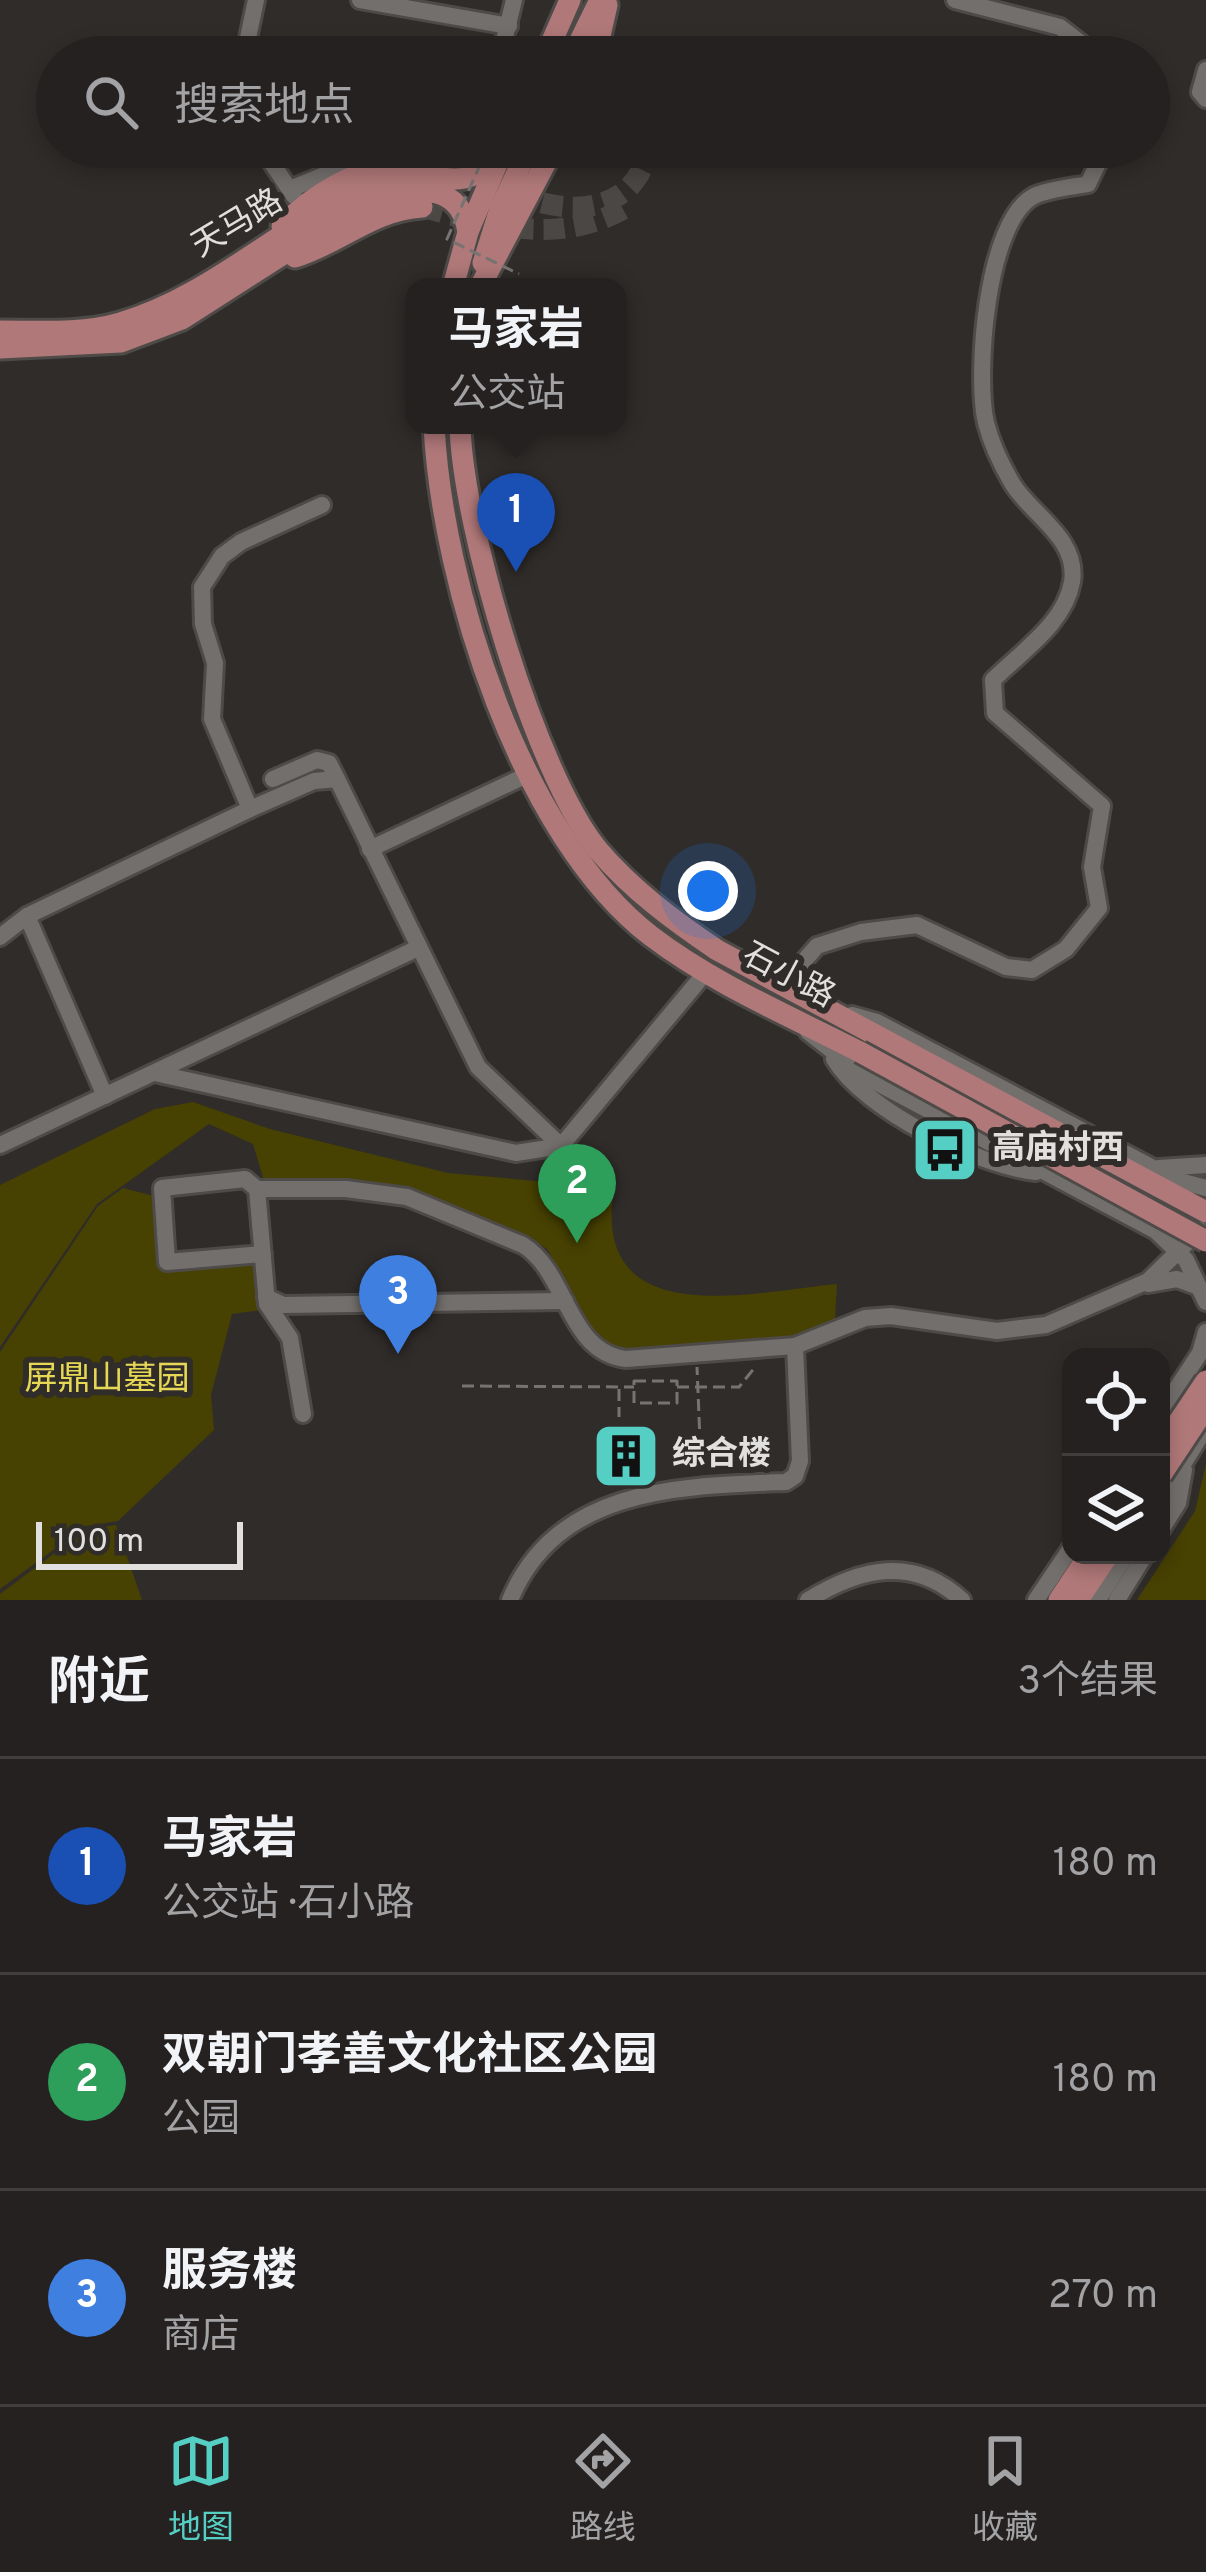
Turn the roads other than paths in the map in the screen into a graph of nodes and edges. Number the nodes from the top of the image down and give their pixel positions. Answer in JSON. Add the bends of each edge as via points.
{"nodes":[{"id":1,"x":256,"y":0,"type":"edge"},
{"id":2,"x":360,"y":0,"type":"edge"},
{"id":3,"x":514,"y":0,"type":"edge"},
{"id":4,"x":570,"y":0,"type":"edge"},
{"id":5,"x":604,"y":0,"type":"edge"},
{"id":6,"x":955,"y":0,"type":"edge"},
{"id":7,"x":508,"y":26,"type":"junction"},
{"id":8,"x":248,"y":36,"type":"edge"},
{"id":9,"x":505,"y":36,"type":"edge"},
{"id":10,"x":554,"y":36,"type":"edge"},
{"id":11,"x":584,"y":36,"type":"edge"},
{"id":12,"x":600,"y":36,"type":"edge"},
{"id":13,"x":1072,"y":36,"type":"edge"},
{"id":14,"x":1206,"y":70,"type":"edge"},
{"id":15,"x":1206,"y":99,"type":"edge"},
{"id":16,"x":275,"y":168,"type":"edge"},
{"id":17,"x":372,"y":168,"type":"edge"},
{"id":18,"x":423,"y":168,"type":"edge"},
{"id":19,"x":485,"y":168,"type":"edge"},
{"id":20,"x":491,"y":168,"type":"edge"},
{"id":21,"x":520,"y":168,"type":"edge"},
{"id":22,"x":543,"y":168,"type":"edge"},
{"id":23,"x":1096,"y":168,"type":"edge"},
{"id":24,"x":429,"y":175,"type":"junction"},
{"id":25,"x":296,"y":198,"type":"junction"},
{"id":26,"x":422,"y":207,"type":"tunnel mouth"},
{"id":27,"x":468,"y":232,"type":"junction"},
{"id":28,"x":261,"y":259,"type":"junction"},
{"id":29,"x":455,"y":278,"type":"edge"},
{"id":30,"x":481,"y":278,"type":"edge"},
{"id":31,"x":483,"y":278,"type":"edge"},
{"id":32,"x":0,"y":331,"type":"edge"},
{"id":33,"x":0,"y":348,"type":"edge"},
{"id":34,"x":435,"y":434,"type":"edge"},
{"id":35,"x":461,"y":434,"type":"edge"},
{"id":36,"x":322,"y":505,"type":"dead end"},
{"id":37,"x":526,"y":775,"type":"junction"},
{"id":38,"x":273,"y":779,"type":"dead end"},
{"id":39,"x":337,"y":779,"type":"junction"},
{"id":40,"x":250,"y":809,"type":"junction"},
{"id":41,"x":370,"y":849,"type":"junction"},
{"id":42,"x":27,"y":916,"type":"junction"},
{"id":43,"x":0,"y":937,"type":"edge"},
{"id":44,"x":418,"y":948,"type":"junction"},
{"id":45,"x":706,"y":972,"type":"junction"},
{"id":46,"x":782,"y":986,"type":"junction"},
{"id":47,"x":810,"y":1003,"type":"junction"},
{"id":48,"x":790,"y":1016,"type":"junction"},
{"id":49,"x":865,"y":1043,"type":"junction"},
{"id":50,"x":154,"y":1073,"type":"junction"},
{"id":51,"x":104,"y":1096,"type":"junction"},
{"id":52,"x":0,"y":1145,"type":"edge"},
{"id":53,"x":561,"y":1146,"type":"junction"},
{"id":54,"x":1206,"y":1166,"type":"edge"},
{"id":55,"x":1154,"y":1168,"type":"junction"},
{"id":56,"x":1206,"y":1188,"type":"edge"},
{"id":57,"x":257,"y":1189,"type":"junction"},
{"id":58,"x":1204,"y":1226,"type":"edge"},
{"id":59,"x":1180,"y":1252,"type":"junction"},
{"id":60,"x":262,"y":1254,"type":"junction"},
{"id":61,"x":1136,"y":1287,"type":"junction"},
{"id":62,"x":1200,"y":1288,"type":"edge"},
{"id":63,"x":266,"y":1297,"type":"junction"},
{"id":64,"x":566,"y":1301,"type":"junction"},
{"id":65,"x":1206,"y":1332,"type":"edge"},
{"id":66,"x":795,"y":1346,"type":"junction"},
{"id":67,"x":1206,"y":1382,"type":"edge"},
{"id":68,"x":1170,"y":1398,"type":"edge"},
{"id":69,"x":1206,"y":1407,"type":"edge"},
{"id":70,"x":303,"y":1414,"type":"dead end"},
{"id":71,"x":1206,"y":1427,"type":"edge"},
{"id":72,"x":1170,"y":1435,"type":"edge"},
{"id":73,"x":1170,"y":1437,"type":"edge"},
{"id":74,"x":1175,"y":1469,"type":"edge"},
{"id":75,"x":1170,"y":1516,"type":"edge"},
{"id":76,"x":1062,"y":1561,"type":"edge"},
{"id":77,"x":1083,"y":1564,"type":"edge"},
{"id":78,"x":1102,"y":1564,"type":"edge"},
{"id":79,"x":1120,"y":1564,"type":"edge"},
{"id":80,"x":1139,"y":1564,"type":"edge"},
{"id":81,"x":510,"y":1600,"type":"edge"},
{"id":82,"x":808,"y":1600,"type":"edge"},
{"id":83,"x":962,"y":1600,"type":"edge"},
{"id":84,"x":1036,"y":1600,"type":"edge"},
{"id":85,"x":1059,"y":1600,"type":"edge"},
{"id":86,"x":1078,"y":1600,"type":"edge"},
{"id":87,"x":1098,"y":1600,"type":"edge"},
{"id":88,"x":1117,"y":1600,"type":"edge"}],
"edges":[{"from":1,"to":8,"type":"street"},
{"from":2,"to":7,"type":"street"},
{"from":3,"to":7,"type":"street"},
{"from":4,"to":10,"type":"main road"},
{"from":5,"to":11,"type":"main road"},
{"from":5,"to":12,"type":"main road"},
{"from":6,"to":13,"type":"street"},
{"from":7,"to":9,"type":"street"},
{"from":14,"to":15,"type":"street"},
{"from":16,"to":25,"type":"street"},
{"from":17,"to":25,"type":"main road"},
{"from":18,"to":24,"type":"street"},
{"from":19,"to":24,"type":"main road","name":"天马路","via":[[478,178],[455,181]]},
{"from":20,"to":27,"type":"main road"},
{"from":21,"to":30,"type":"main road"},
{"from":22,"to":31,"type":"main road"},
{"from":23,"to":46,"type":"street","via":[[1088,184],[1032,196],[1010,222],[989,285],[984,381],[986,423],[1013,485],[1058,533],[1073,576],[1064,611],[993,680],[995,713],[1102,806],[1092,867],[1099,908],[1066,949],[1032,970],[1006,967],[916,926],[817,946]]},
{"from":24,"to":28,"type":"main road","name":"天马路","via":[[388,178],[355,192]]},
{"from":25,"to":28,"type":"main road"},
{"from":26,"to":28,"type":"main road","via":[[381,214],[320,250]]},
{"from":27,"to":28,"type":"main road","name":"天马路","via":[[450,196],[421,189],[360,205]]},
{"from":27,"to":29,"type":"main road"},
{"from":28,"to":32,"type":"main road","name":"天马路","via":[[117,325]]},
{"from":28,"to":33,"type":"main road","name":"天马路","via":[[182,319],[121,342]]},
{"from":34,"to":37,"type":"main road","name":"石小路","via":[[461,583]]},
{"from":35,"to":46,"type":"main road","name":"石小路","via":[[488,578],[572,807],[597,848],[670,918]]},
{"from":36,"to":40,"type":"street","via":[[241,542],[202,587],[215,663],[212,719]]},
{"from":37,"to":41,"type":"street"},
{"from":37,"to":45,"type":"main road","name":"石小路","via":[[588,874],[651,936]]},
{"from":38,"to":39,"type":"street","via":[[324,760]]},
{"from":39,"to":40,"type":"street"},
{"from":39,"to":41,"type":"street"},
{"from":40,"to":42,"type":"street"},
{"from":41,"to":44,"type":"street"},
{"from":42,"to":43,"type":"street"},
{"from":42,"to":51,"type":"street"},
{"from":44,"to":50,"type":"street"},
{"from":44,"to":53,"type":"street","via":[[478,1066]]},
{"from":45,"to":48,"type":"main road","name":"石小路"},
{"from":45,"to":53,"type":"street"},
{"from":46,"to":47,"type":"main road","name":"石小路"},
{"from":47,"to":49,"type":"main road","name":"石小路"},
{"from":47,"to":55,"type":"street","via":[[877,1022]]},
{"from":48,"to":49,"type":"main road","name":"石小路"},
{"from":48,"to":59,"type":"street","via":[[866,1078]]},
{"from":49,"to":58,"type":"main road","name":"石小路","bridge":true},
{"from":50,"to":51,"type":"street"},
{"from":50,"to":53,"type":"street","via":[[516,1153]]},
{"from":51,"to":52,"type":"street"},
{"from":54,"to":55,"type":"street"},
{"from":55,"to":56,"type":"street"},
{"from":57,"to":60,"type":"street"},
{"from":57,"to":60,"type":"street","via":[[245,1179],[160,1192],[167,1262]]},
{"from":57,"to":64,"type":"street","via":[[407,1197],[539,1255]]},
{"from":58,"to":59,"type":"street"},
{"from":58,"to":62,"type":"street"},
{"from":59,"to":61,"type":"street"},
{"from":59,"to":62,"type":"street"},
{"from":60,"to":63,"type":"street"},
{"from":61,"to":62,"type":"street","via":[[1177,1279]]},
{"from":61,"to":66,"type":"street","via":[[1028,1328],[865,1318]]},
{"from":63,"to":64,"type":"street","via":[[283,1305]]},
{"from":63,"to":70,"type":"street","via":[[290,1338]]},
{"from":64,"to":66,"type":"street","via":[[606,1357]]},
{"from":65,"to":68,"type":"street"},
{"from":66,"to":81,"type":"street","via":[[795,1476],[660,1491],[568,1522]]},
{"from":67,"to":72,"type":"main road","bridge":true},
{"from":69,"to":74,"type":"main road","bridge":true},
{"from":71,"to":74,"type":"street"},
{"from":73,"to":74,"type":"street","via":[[1183,1449]]},
{"from":74,"to":75,"type":"street","via":[[1178,1503]]},
{"from":76,"to":84,"type":"street"},
{"from":77,"to":85,"type":"main road"},
{"from":78,"to":86,"type":"main road"},
{"from":79,"to":87,"type":"street"},
{"from":80,"to":88,"type":"street"},
{"from":82,"to":83,"type":"street","via":[[858,1574],[916,1572],[938,1578]]}]}
